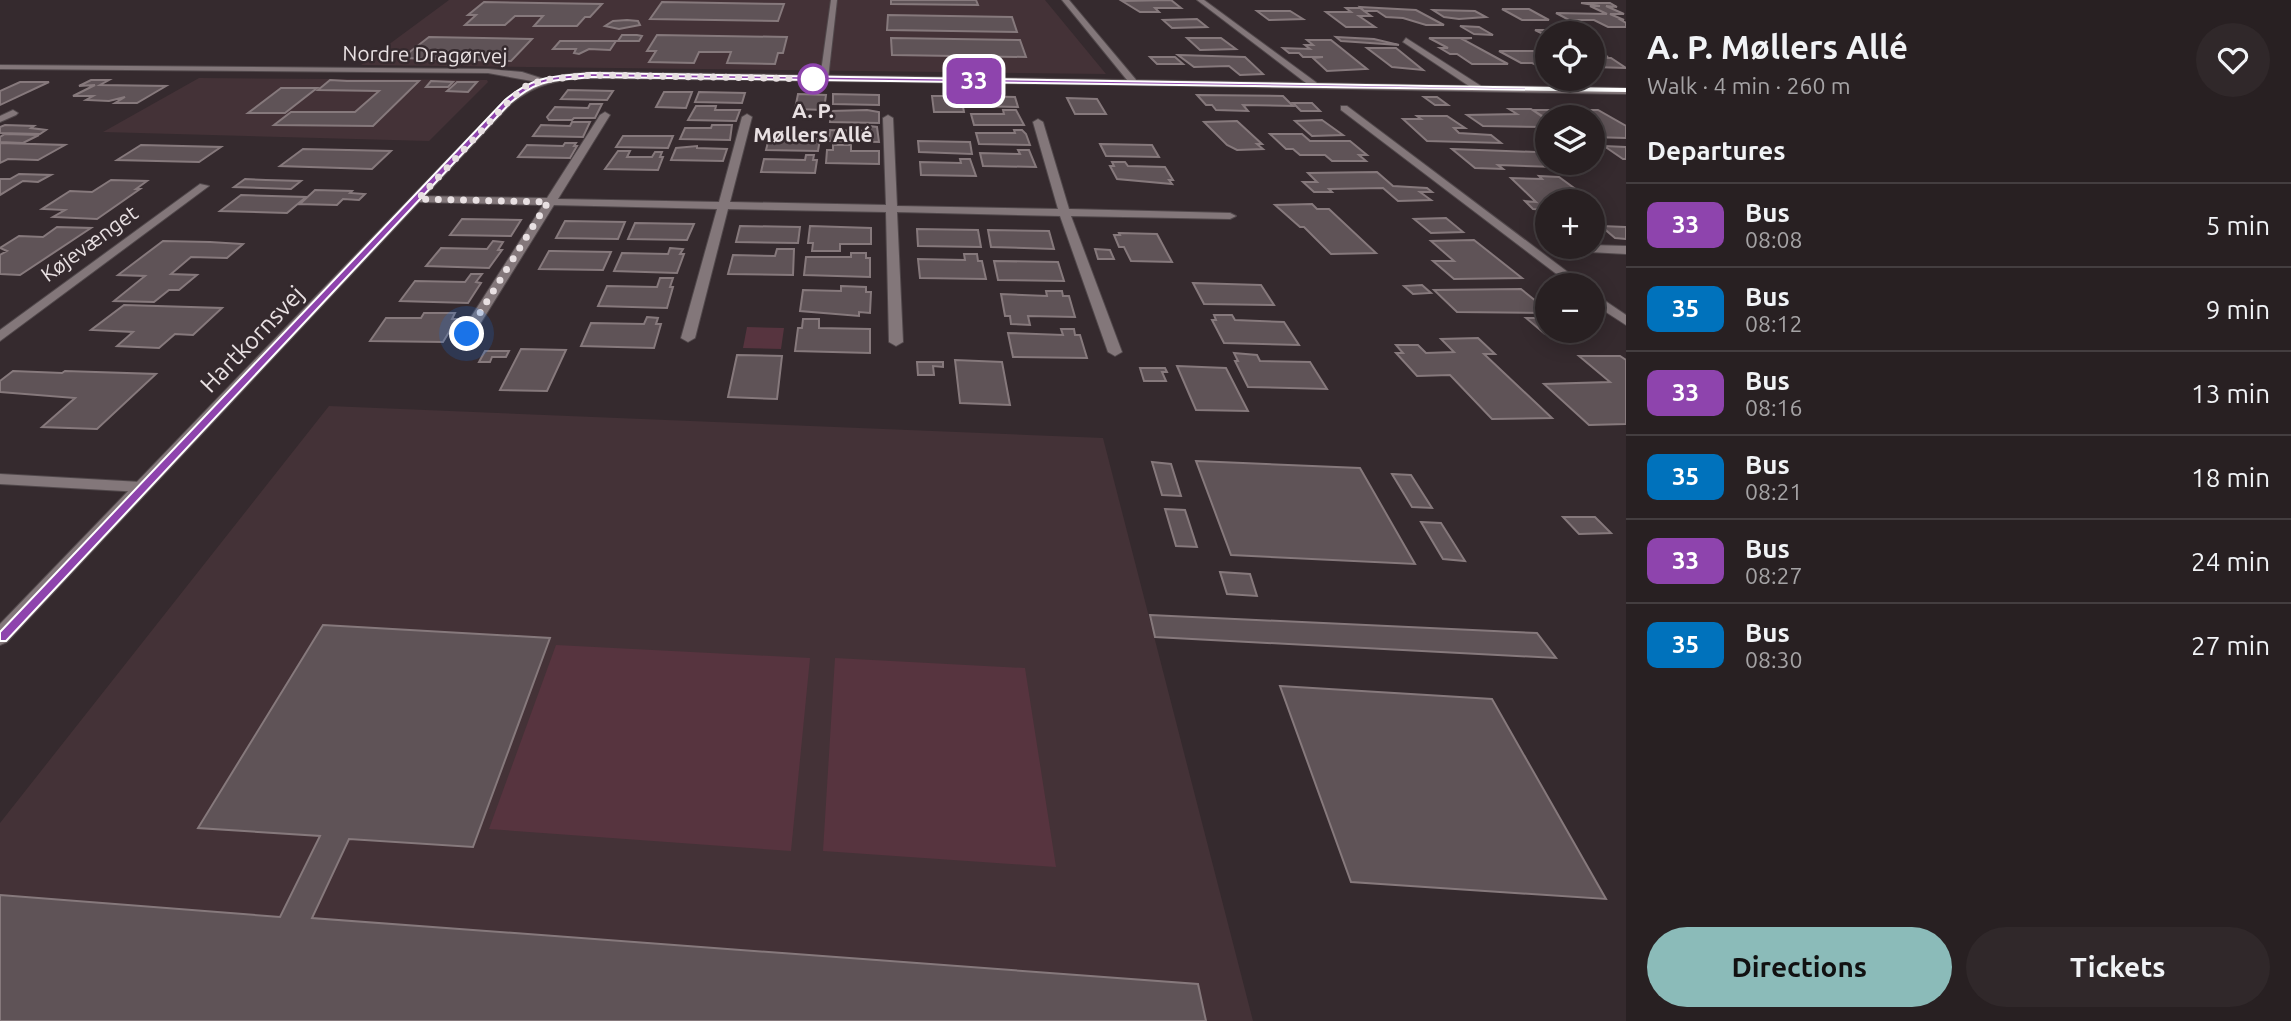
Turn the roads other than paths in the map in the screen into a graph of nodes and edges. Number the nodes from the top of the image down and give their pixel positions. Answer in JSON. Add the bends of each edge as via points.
{"nodes":[{"id":1,"x":834,"y":0,"type":"edge"},
{"id":2,"x":1065,"y":0,"type":"edge"},
{"id":3,"x":1200,"y":0,"type":"edge"},
{"id":4,"x":1406,"y":40,"type":"dead end"},
{"id":5,"x":0,"y":66,"type":"edge"},
{"id":6,"x":824,"y":79,"type":"junction"},
{"id":7,"x":543,"y":80,"type":"junction"},
{"id":8,"x":1134,"y":83,"type":"junction"},
{"id":9,"x":1315,"y":86,"type":"junction"},
{"id":10,"x":1478,"y":89,"type":"junction"},
{"id":11,"x":1626,"y":91,"type":"edge"},
{"id":12,"x":1344,"y":108,"type":"dead end"},
{"id":13,"x":13,"y":113,"type":"dead end"},
{"id":14,"x":605,"y":115,"type":"dead end"},
{"id":15,"x":747,"y":117,"type":"dead end"},
{"id":16,"x":888,"y":118,"type":"dead end"},
{"id":17,"x":0,"y":119,"type":"edge"},
{"id":18,"x":1038,"y":122,"type":"dead end"},
{"id":19,"x":204,"y":186,"type":"dead end"},
{"id":20,"x":418,"y":199,"type":"junction"},
{"id":21,"x":548,"y":202,"type":"junction"},
{"id":22,"x":724,"y":205,"type":"junction"},
{"id":23,"x":891,"y":209,"type":"junction"},
{"id":24,"x":1065,"y":212,"type":"junction"},
{"id":25,"x":1230,"y":216,"type":"dead end"},
{"id":26,"x":1523,"y":244,"type":"junction"},
{"id":27,"x":1535,"y":244,"type":"edge"},
{"id":28,"x":1605,"y":249,"type":"edge"},
{"id":29,"x":1626,"y":250,"type":"edge"},
{"id":30,"x":1562,"y":273,"type":"edge"},
{"id":31,"x":1605,"y":306,"type":"edge"},
{"id":32,"x":1626,"y":321,"type":"edge"},
{"id":33,"x":467,"y":334,"type":"dead end"},
{"id":34,"x":0,"y":337,"type":"edge"},
{"id":35,"x":688,"y":338,"type":"dead end"},
{"id":36,"x":896,"y":341,"type":"dead end"},
{"id":37,"x":1115,"y":352,"type":"dead end"},
{"id":38,"x":0,"y":479,"type":"edge"},
{"id":39,"x":141,"y":487,"type":"junction"},
{"id":40,"x":0,"y":636,"type":"edge"}],
"edges":[{"from":1,"to":6,"type":"street"},
{"from":2,"to":8,"type":"street"},
{"from":3,"to":9,"type":"street"},
{"from":4,"to":10,"type":"street"},
{"from":5,"to":7,"type":"street","name":"Nordre Dragørvej","via":[[488,71]]},
{"from":6,"to":7,"type":"street","name":"Nordre Dragørvej","via":[[592,75]]},
{"from":6,"to":8,"type":"street","name":"Nordre Dragørvej"},
{"from":7,"to":20,"type":"street","name":"Hartkornsvej","via":[[526,86],[508,102]]},
{"from":8,"to":9,"type":"street","name":"Nordre Dragørvej"},
{"from":9,"to":10,"type":"street","name":"Nordre Dragørvej"},
{"from":10,"to":11,"type":"street","name":"Nordre Dragørvej"},
{"from":12,"to":26,"type":"street"},
{"from":13,"to":17,"type":"street"},
{"from":14,"to":21,"type":"street"},
{"from":15,"to":22,"type":"street"},
{"from":16,"to":23,"type":"street"},
{"from":18,"to":24,"type":"street"},
{"from":19,"to":34,"type":"street","name":"Køjevænget"},
{"from":20,"to":21,"type":"street"},
{"from":20,"to":39,"type":"street","name":"Hartkornsvej"},
{"from":21,"to":22,"type":"street"},
{"from":21,"to":33,"type":"street"},
{"from":22,"to":23,"type":"street"},
{"from":22,"to":35,"type":"street"},
{"from":23,"to":24,"type":"street"},
{"from":23,"to":36,"type":"street"},
{"from":24,"to":25,"type":"street"},
{"from":24,"to":37,"type":"street"},
{"from":26,"to":27,"type":"street"},
{"from":26,"to":30,"type":"street"},
{"from":28,"to":29,"type":"street"},
{"from":31,"to":32,"type":"street"},
{"from":38,"to":39,"type":"street"},
{"from":39,"to":40,"type":"street","name":"Hartkornsvej"}]}
